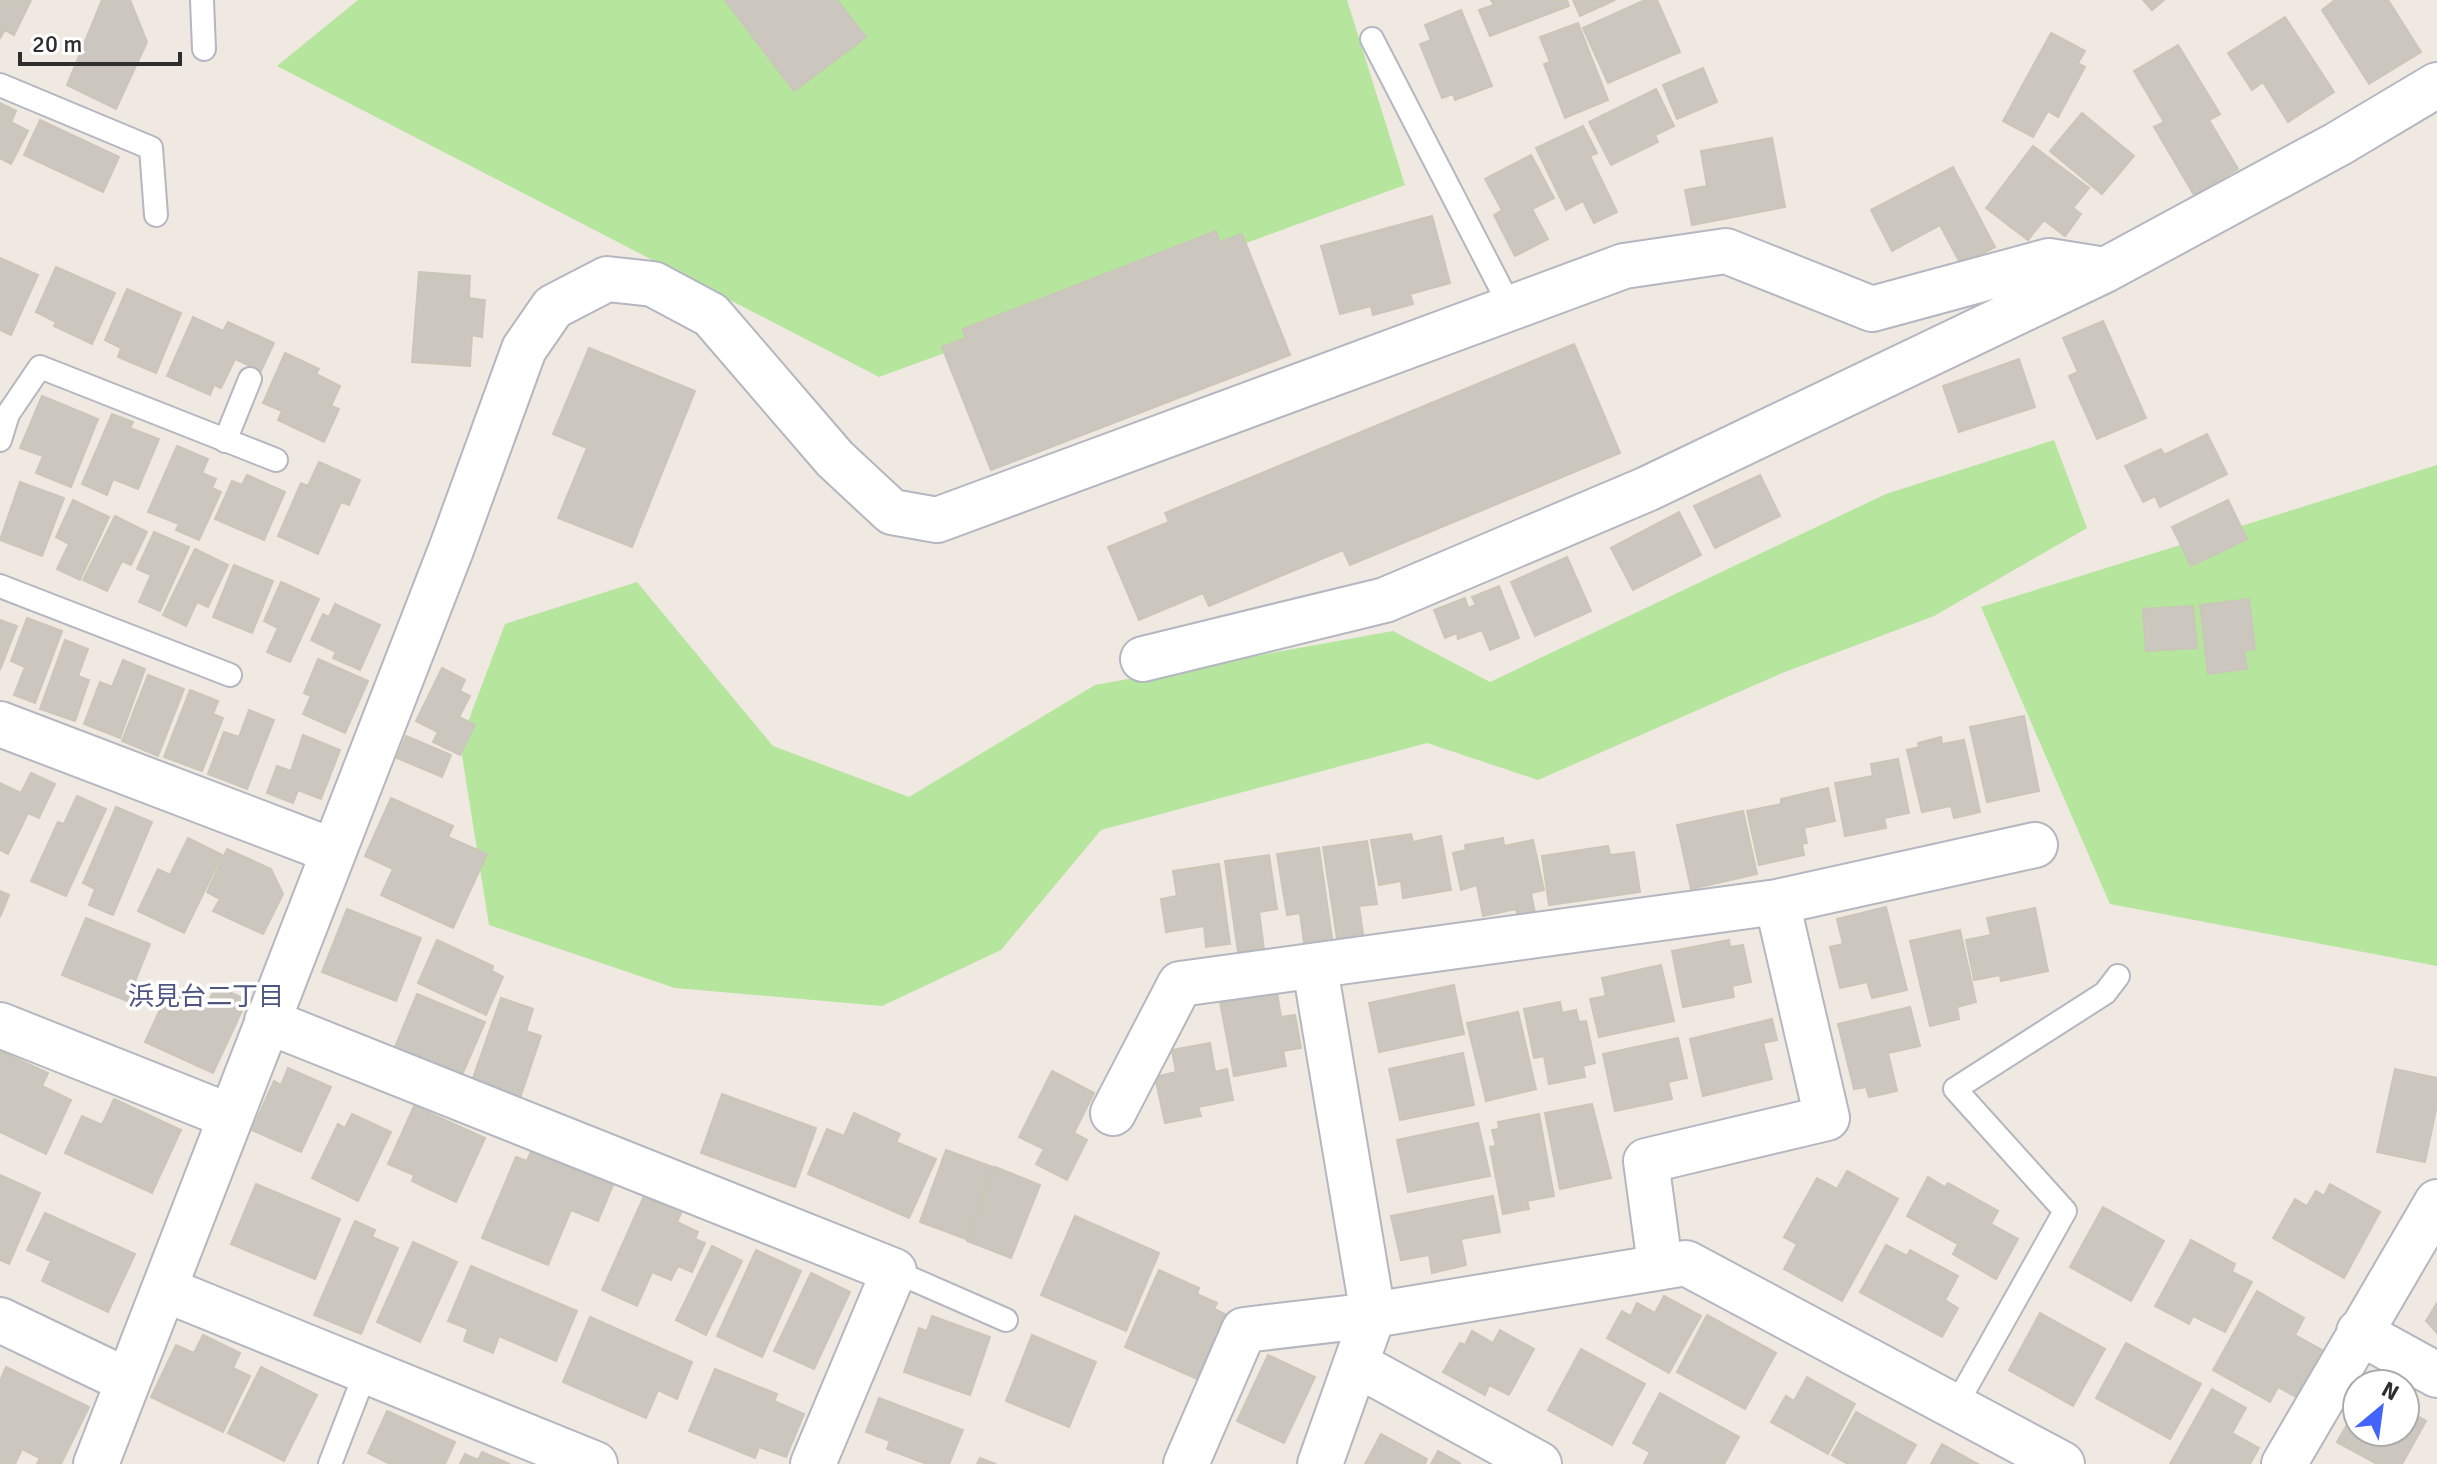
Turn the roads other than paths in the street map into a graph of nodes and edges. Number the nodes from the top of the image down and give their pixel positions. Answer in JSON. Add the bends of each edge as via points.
{"nodes":[{"id":1,"x":202,"y":0,"type":"edge"},
{"id":2,"x":1372,"y":39,"type":"dead end"},
{"id":3,"x":204,"y":49,"type":"dead end"},
{"id":4,"x":0,"y":85,"type":"edge"},
{"id":5,"x":2437,"y":85,"type":"edge"},
{"id":6,"x":156,"y":215,"type":"dead end"},
{"id":7,"x":2105,"y":270,"type":"junction"},
{"id":8,"x":1511,"y":308,"type":"junction"},
{"id":9,"x":250,"y":379,"type":"dead end"},
{"id":10,"x":4,"y":413,"type":"edge"},
{"id":11,"x":0,"y":440,"type":"edge"},
{"id":12,"x":225,"y":441,"type":"junction"},
{"id":13,"x":276,"y":460,"type":"dead end"},
{"id":14,"x":0,"y":586,"type":"edge"},
{"id":15,"x":1143,"y":659,"type":"dead end"},
{"id":16,"x":230,"y":675,"type":"dead end"},
{"id":17,"x":0,"y":724,"type":"edge"},
{"id":18,"x":2035,"y":845,"type":"dead end"},
{"id":19,"x":333,"y":851,"type":"junction"},
{"id":20,"x":1777,"y":902,"type":"junction"},
{"id":21,"x":1315,"y":968,"type":"junction"},
{"id":22,"x":2118,"y":976,"type":"dead end"},
{"id":23,"x":267,"y":1021,"type":"junction"},
{"id":24,"x":0,"y":1025,"type":"edge"},
{"id":25,"x":1113,"y":1113,"type":"dead end"},
{"id":26,"x":229,"y":1116,"type":"junction"},
{"id":27,"x":2437,"y":1202,"type":"edge"},
{"id":28,"x":1660,"y":1265,"type":"junction"},
{"id":29,"x":894,"y":1271,"type":"junction"},
{"id":30,"x":164,"y":1289,"type":"junction"},
{"id":31,"x":1373,"y":1315,"type":"junction"},
{"id":32,"x":0,"y":1320,"type":"edge"},
{"id":33,"x":1006,"y":1320,"type":"dead end"},
{"id":34,"x":2359,"y":1332,"type":"junction"},
{"id":35,"x":1356,"y":1364,"type":"junction"},
{"id":36,"x":366,"y":1371,"type":"junction"},
{"id":37,"x":2437,"y":1375,"type":"edge"},
{"id":38,"x":128,"y":1381,"type":"junction"},
{"id":39,"x":1955,"y":1407,"type":"junction"},
{"id":40,"x":581,"y":1461,"type":"edge"},
{"id":41,"x":96,"y":1464,"type":"edge"},
{"id":42,"x":330,"y":1464,"type":"edge"},
{"id":43,"x":813,"y":1464,"type":"edge"},
{"id":44,"x":1186,"y":1464,"type":"edge"},
{"id":45,"x":1320,"y":1464,"type":"edge"},
{"id":46,"x":1539,"y":1464,"type":"edge"},
{"id":47,"x":2062,"y":1464,"type":"edge"},
{"id":48,"x":2284,"y":1464,"type":"edge"}],
"edges":[{"from":1,"to":3,"type":"lane"},
{"from":2,"to":8,"type":"lane"},
{"from":4,"to":6,"type":"lane","via":[[151,148]]},
{"from":5,"to":7,"type":"street"},
{"from":7,"to":8,"type":"street","via":[[2049,261],[1872,309],[1726,251],[1624,266]]},
{"from":7,"to":15,"type":"street","via":[[1647,489],[1385,600]]},
{"from":8,"to":19,"type":"street","via":[[937,520],[892,512],[835,459],[711,315],[653,284],[607,279],[553,307],[524,349]]},
{"from":9,"to":12,"type":"lane"},
{"from":10,"to":11,"type":"lane"},
{"from":10,"to":12,"type":"lane","via":[[40,367]]},
{"from":12,"to":13,"type":"lane"},
{"from":14,"to":16,"type":"lane"},
{"from":17,"to":19,"type":"street"},
{"from":18,"to":20,"type":"street"},
{"from":19,"to":23,"type":"street"},
{"from":20,"to":21,"type":"street"},
{"from":20,"to":28,"type":"street","via":[[1827,1118],[1646,1161]]},
{"from":21,"to":25,"type":"street","via":[[1180,984]]},
{"from":21,"to":31,"type":"street"},
{"from":22,"to":39,"type":"lane","via":[[2105,993],[1955,1089],[2065,1211]]},
{"from":23,"to":26,"type":"street"},
{"from":23,"to":29,"type":"street"},
{"from":24,"to":26,"type":"street"},
{"from":26,"to":30,"type":"street"},
{"from":27,"to":34,"type":"street"},
{"from":28,"to":31,"type":"street"},
{"from":28,"to":39,"type":"street","via":[[1686,1263]]},
{"from":29,"to":33,"type":"lane"},
{"from":29,"to":43,"type":"street"},
{"from":30,"to":36,"type":"street"},
{"from":30,"to":38,"type":"street"},
{"from":31,"to":35,"type":"street"},
{"from":31,"to":44,"type":"street","via":[[1244,1330]]},
{"from":32,"to":38,"type":"street"},
{"from":34,"to":37,"type":"street"},
{"from":34,"to":48,"type":"street"},
{"from":35,"to":45,"type":"street"},
{"from":35,"to":46,"type":"street"},
{"from":36,"to":40,"type":"street"},
{"from":36,"to":42,"type":"lane"},
{"from":38,"to":41,"type":"street"},
{"from":39,"to":47,"type":"street"}]}
